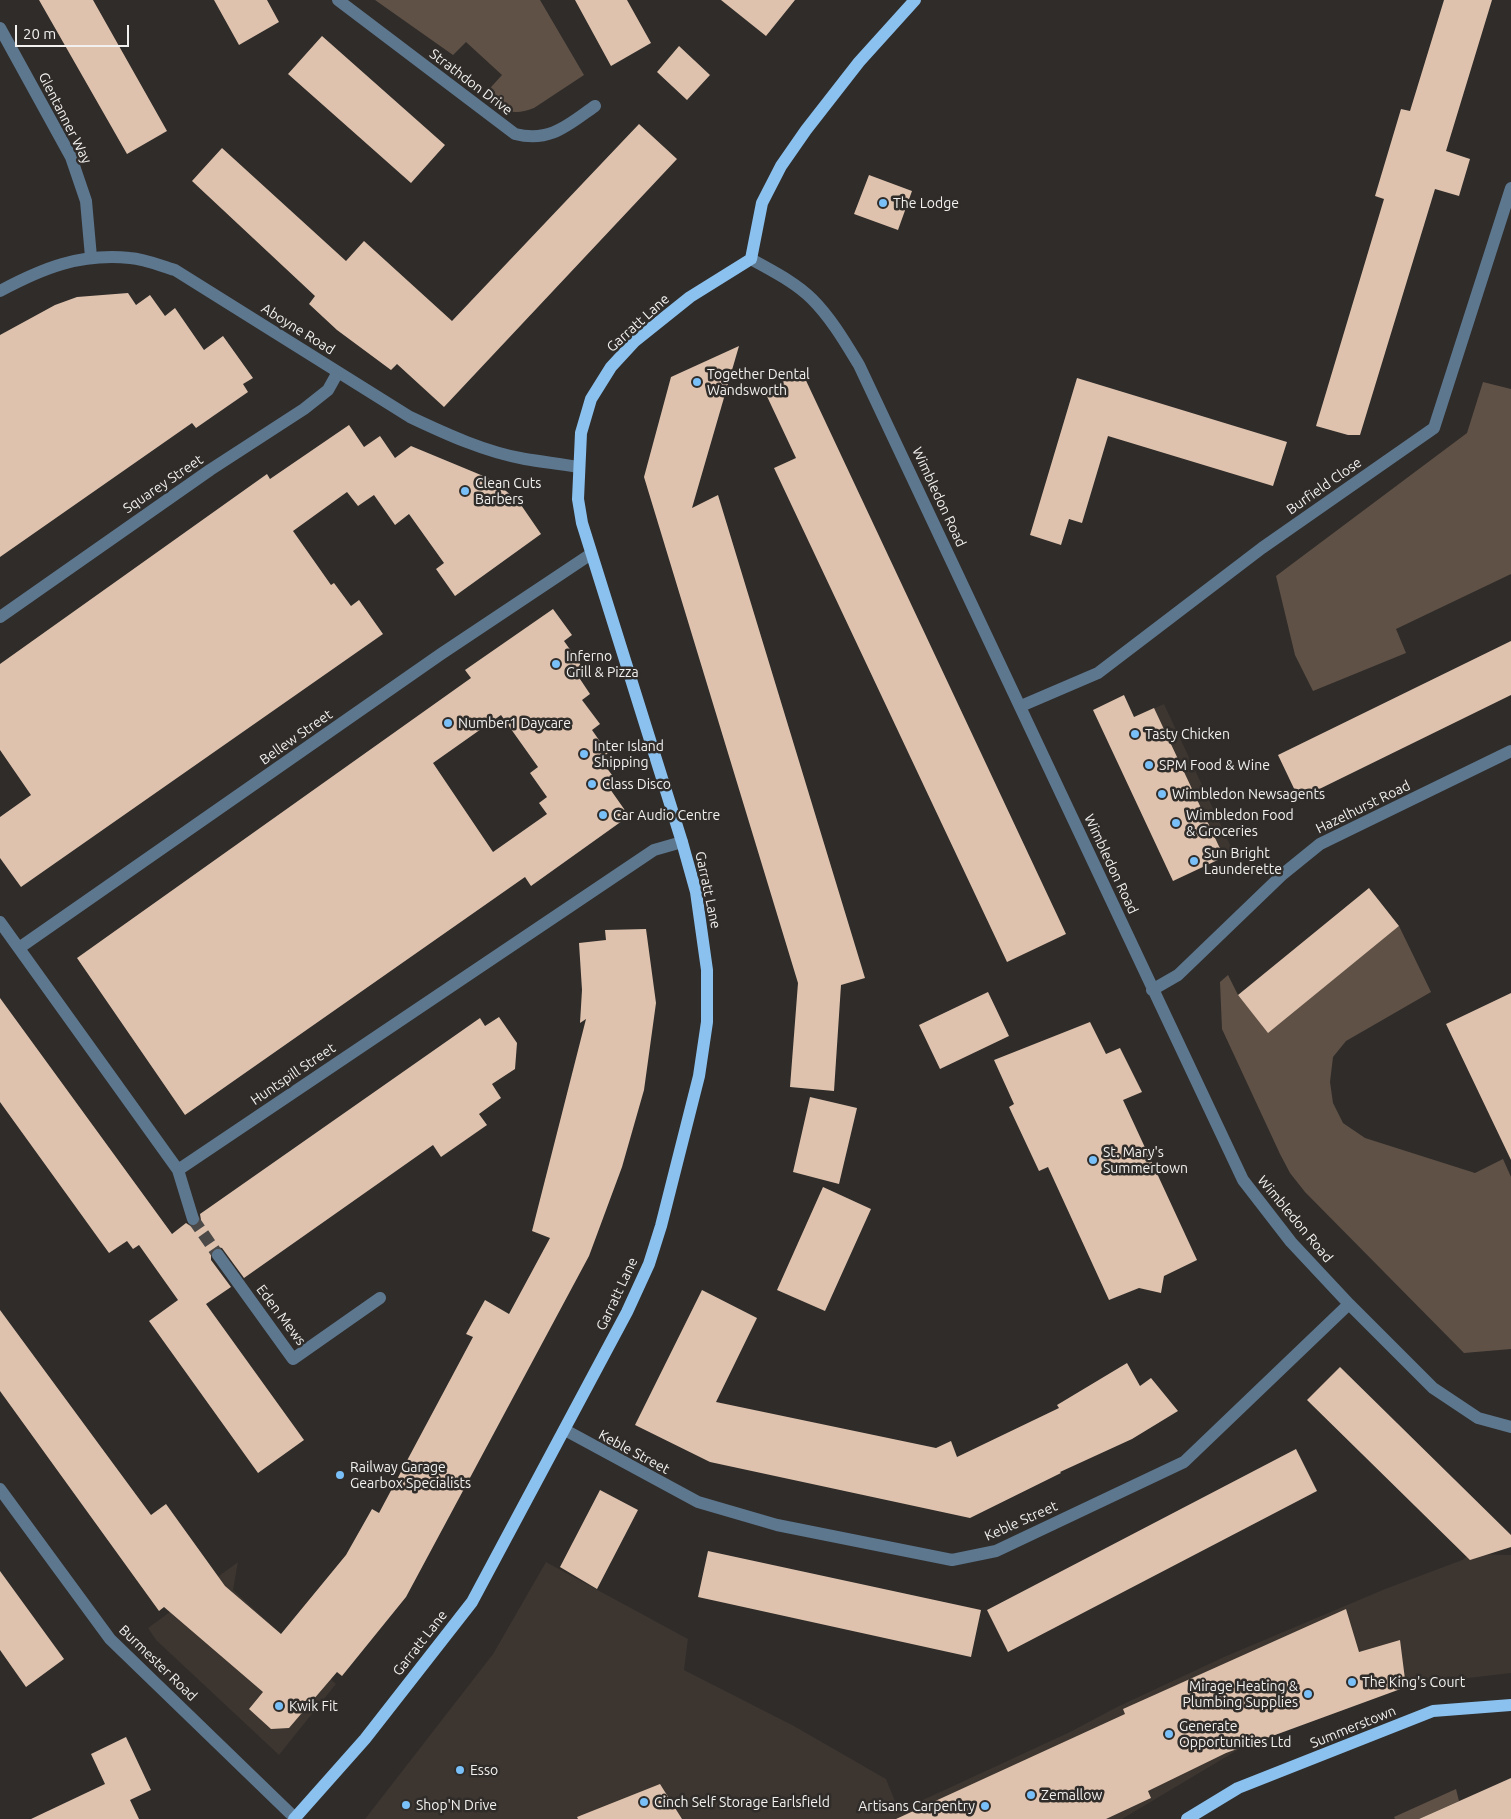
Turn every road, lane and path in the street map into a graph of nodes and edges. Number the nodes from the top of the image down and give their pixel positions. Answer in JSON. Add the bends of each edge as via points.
{"nodes":[{"id":1,"x":338,"y":0,"type":"edge"},
{"id":2,"x":916,"y":0,"type":"edge"},
{"id":3,"x":0,"y":28,"type":"edge"},
{"id":4,"x":595,"y":106,"type":"dead end"},
{"id":5,"x":1511,"y":188,"type":"edge"},
{"id":6,"x":91,"y":257,"type":"junction"},
{"id":7,"x":751,"y":259,"type":"junction"},
{"id":8,"x":0,"y":291,"type":"edge"},
{"id":9,"x":338,"y":372,"type":"junction"},
{"id":10,"x":578,"y":467,"type":"junction"},
{"id":11,"x":591,"y":554,"type":"junction"},
{"id":12,"x":0,"y":617,"type":"edge"},
{"id":13,"x":1021,"y":706,"type":"junction"},
{"id":14,"x":1511,"y":751,"type":"edge"},
{"id":15,"x":682,"y":842,"type":"junction"},
{"id":16,"x":0,"y":922,"type":"edge"},
{"id":17,"x":19,"y":948,"type":"junction"},
{"id":18,"x":1152,"y":990,"type":"junction"},
{"id":19,"x":178,"y":1170,"type":"junction"},
{"id":20,"x":193,"y":1219,"type":"tunnel mouth"},
{"id":21,"x":218,"y":1255,"type":"tunnel mouth"},
{"id":22,"x":380,"y":1298,"type":"dead end"},
{"id":23,"x":1349,"y":1304,"type":"junction"},
{"id":24,"x":1511,"y":1427,"type":"edge"},
{"id":25,"x":565,"y":1430,"type":"junction"},
{"id":26,"x":0,"y":1489,"type":"edge"},
{"id":27,"x":1511,"y":1705,"type":"edge"},
{"id":28,"x":295,"y":1819,"type":"edge"},
{"id":29,"x":1187,"y":1819,"type":"edge"}],
"edges":[{"from":1,"to":4,"type":"street","name":"Strathdon Drive","via":[[516,134],[530,138],[548,136]]},
{"from":2,"to":7,"type":"main road","via":[[859,62],[780,166],[762,202]]},
{"from":3,"to":6,"type":"street","name":"Glentanner Way","via":[[71,157],[86,201]]},
{"from":5,"to":13,"type":"street","name":"Burfield Close","via":[[1434,428],[1262,548],[1098,673]]},
{"from":6,"to":8,"type":"street","name":"Aboyne Road","via":[[71,260]]},
{"from":6,"to":9,"type":"street","name":"Aboyne Road","via":[[132,258],[175,270]]},
{"from":7,"to":10,"type":"main road","name":"Garratt Lane","via":[[690,296],[635,341],[611,367],[591,399],[581,433]]},
{"from":7,"to":13,"type":"street","name":"Wimbledon Road","via":[[812,300],[838,331],[859,365]]},
{"from":9,"to":10,"type":"street","name":"Aboyne Road","via":[[410,417],[448,435],[524,459]]},
{"from":9,"to":12,"type":"street","name":"Squarey Street","via":[[328,390],[304,409],[202,475]]},
{"from":10,"to":11,"type":"main road","name":"Garratt Lane","via":[[578,499]]},
{"from":11,"to":15,"type":"main road","name":"Garratt Lane"},
{"from":11,"to":17,"type":"street","name":"Bellew Street"},
{"from":13,"to":18,"type":"street","name":"Wimbledon Road"},
{"from":14,"to":18,"type":"street","name":"Hazelhurst Road","via":[[1320,844],[1283,874],[1178,975]]},
{"from":15,"to":19,"type":"street","name":"Huntspill Street","via":[[654,850]]},
{"from":15,"to":25,"type":"main road","name":"Garratt Lane","via":[[696,892],[707,970],[707,1022],[699,1076],[662,1226],[649,1264]]},
{"from":16,"to":17,"type":"street"},
{"from":17,"to":19,"type":"street"},
{"from":18,"to":23,"type":"street","name":"Wimbledon Road","via":[[1243,1180],[1291,1242]]},
{"from":19,"to":20,"type":"street"},
{"from":21,"to":22,"type":"street","name":"Eden Mews","via":[[293,1359]]},
{"from":23,"to":24,"type":"street","name":"Wimbledon Road","via":[[1444,1396],[1478,1418]]},
{"from":23,"to":25,"type":"street","name":"Keble Street","via":[[1184,1462],[996,1551],[952,1560],[777,1525],[698,1502]]},
{"from":25,"to":28,"type":"main road","name":"Garratt Lane","via":[[472,1602],[365,1739]]},
{"from":26,"to":28,"type":"street","name":"Burmester Road","via":[[110,1639]]},
{"from":27,"to":29,"type":"main road","name":"Summerstown","via":[[1433,1711],[1238,1788]]}]}
